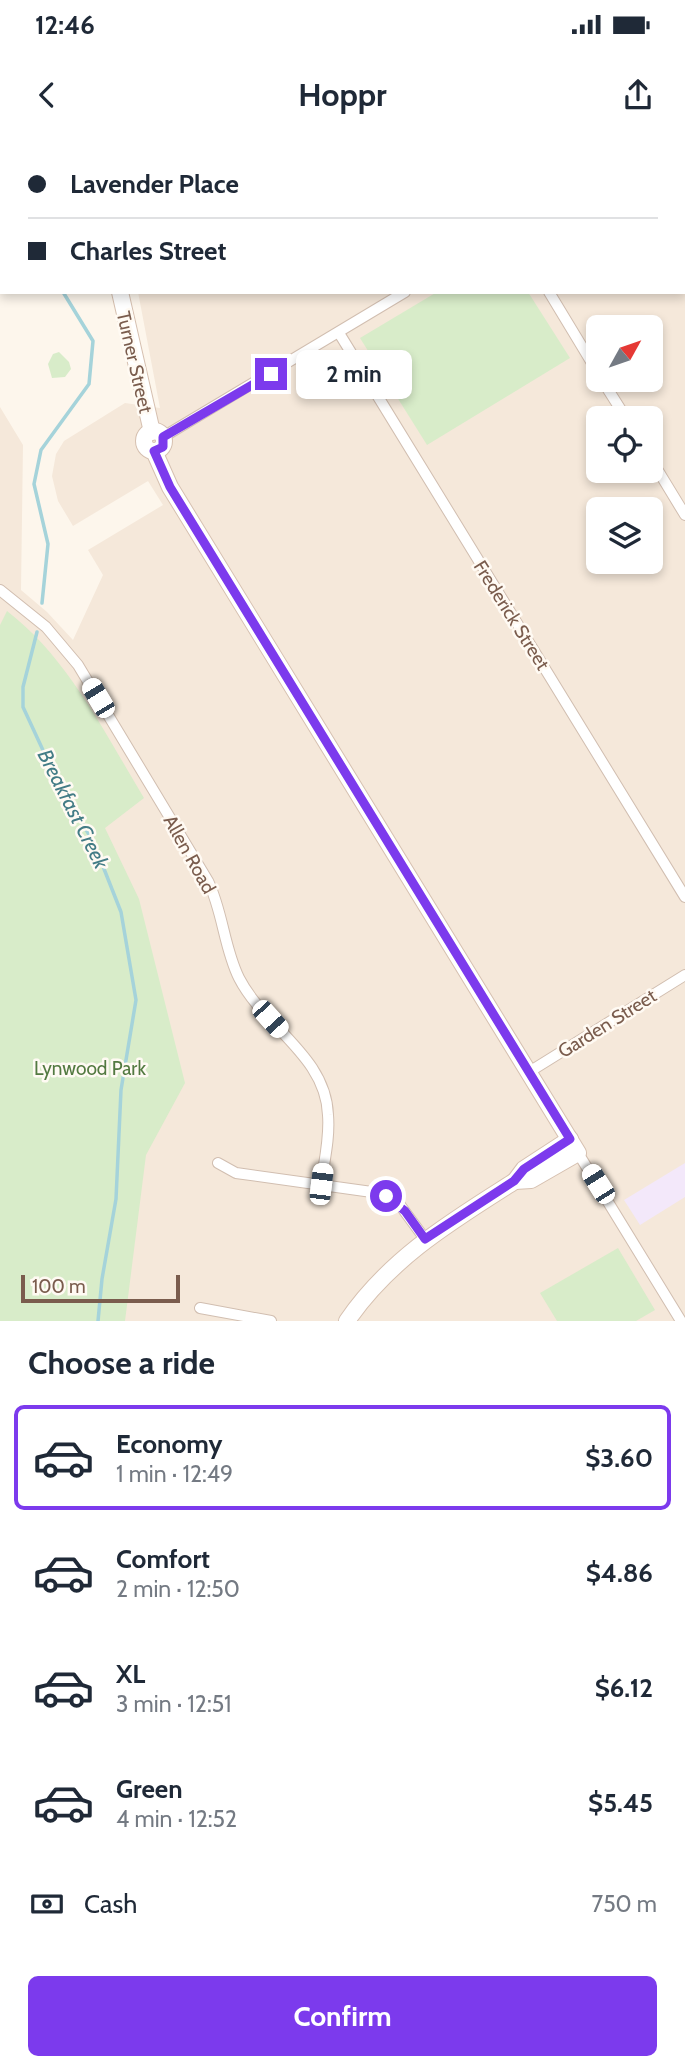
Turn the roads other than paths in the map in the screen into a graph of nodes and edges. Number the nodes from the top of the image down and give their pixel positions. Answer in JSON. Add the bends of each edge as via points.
{"nodes":[{"id":1,"x":120,"y":294,"type":"edge"},
{"id":2,"x":402,"y":294,"type":"edge"},
{"id":3,"x":550,"y":294,"type":"edge"},
{"id":4,"x":339,"y":333,"type":"junction"},
{"id":5,"x":586,"y":353,"type":"edge"},
{"id":6,"x":156,"y":440,"type":"junction"},
{"id":7,"x":663,"y":479,"type":"edge"},
{"id":8,"x":685,"y":515,"type":"edge"},
{"id":9,"x":0,"y":590,"type":"edge"},
{"id":10,"x":685,"y":897,"type":"edge"},
{"id":11,"x":685,"y":975,"type":"edge"},
{"id":12,"x":529,"y":1072,"type":"junction"},
{"id":13,"x":574,"y":1146,"type":"junction"},
{"id":14,"x":218,"y":1163,"type":"dead end"},
{"id":15,"x":321,"y":1184,"type":"junction"},
{"id":16,"x":425,"y":1239,"type":"junction"},
{"id":17,"x":200,"y":1308,"type":"dead end"},
{"id":18,"x":271,"y":1321,"type":"edge"},
{"id":19,"x":347,"y":1321,"type":"edge"},
{"id":20,"x":681,"y":1321,"type":"edge"}],
"edges":[{"from":1,"to":6,"type":"street","name":"Turner Street"},
{"from":2,"to":4,"type":"street"},
{"from":3,"to":5,"type":"street"},
{"from":4,"to":6,"type":"street"},
{"from":4,"to":10,"type":"street","name":"Frederick Street"},
{"from":6,"to":12,"type":"street","name":"Turner Street","via":[[170,487]]},
{"from":7,"to":8,"type":"street"},
{"from":9,"to":15,"type":"street","name":"Allen Road","via":[[41,622],[78,665],[204,874],[244,987],[317,1074],[328,1115]]},
{"from":11,"to":12,"type":"street","name":"Garden Street"},
{"from":12,"to":13,"type":"street","name":"Turner Street"},
{"from":13,"to":16,"type":"street","via":[[524,1169],[514,1181]]},
{"from":13,"to":20,"type":"street","name":"Turner Street"},
{"from":14,"to":15,"type":"street","via":[[236,1173]]},
{"from":15,"to":16,"type":"street","via":[[386,1196],[405,1211]]},
{"from":16,"to":19,"type":"street","via":[[376,1284]]},
{"from":17,"to":18,"type":"street"}]}
